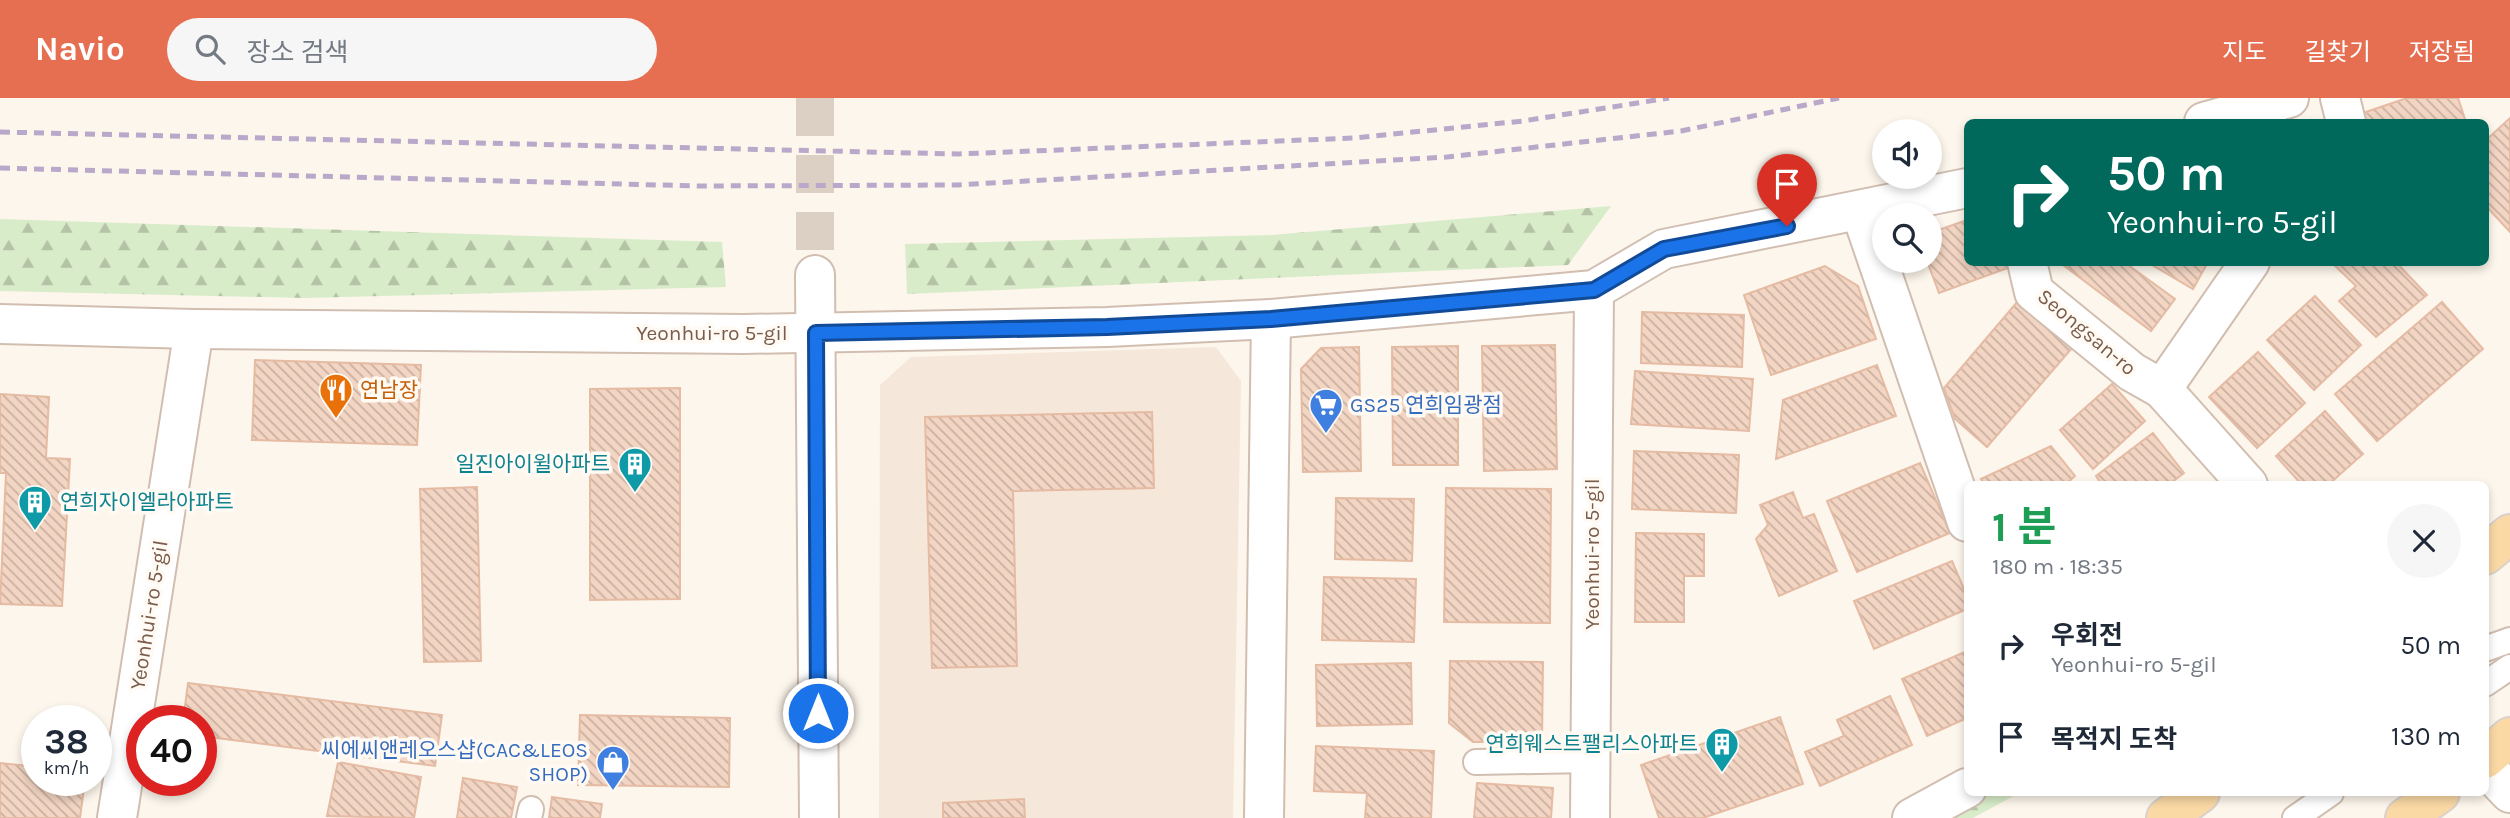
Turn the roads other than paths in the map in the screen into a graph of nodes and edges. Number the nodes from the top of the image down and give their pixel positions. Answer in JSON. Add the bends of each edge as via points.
{"nodes":[{"id":1,"x":2289,"y":98,"type":"edge"},
{"id":2,"x":2340,"y":98,"type":"edge"},
{"id":3,"x":2215,"y":119,"type":"edge"},
{"id":4,"x":2345,"y":119,"type":"edge"},
{"id":5,"x":1964,"y":189,"type":"edge"},
{"id":6,"x":1861,"y":212,"type":"junction"},
{"id":7,"x":2028,"y":266,"type":"edge"},
{"id":8,"x":2247,"y":266,"type":"edge"},
{"id":9,"x":815,"y":275,"type":"tunnel mouth"},
{"id":10,"x":1594,"y":290,"type":"junction"},
{"id":11,"x":1271,"y":319,"type":"junction"},
{"id":12,"x":0,"y":324,"type":"edge"},
{"id":13,"x":194,"y":329,"type":"junction"},
{"id":14,"x":816,"y":333,"type":"junction"},
{"id":15,"x":2162,"y":389,"type":"junction"},
{"id":16,"x":2244,"y":481,"type":"edge"},
{"id":17,"x":1964,"y":513,"type":"edge"},
{"id":18,"x":2510,"y":534,"type":"edge"},
{"id":19,"x":2489,"y":552,"type":"edge"},
{"id":20,"x":2510,"y":640,"type":"edge"},
{"id":21,"x":2489,"y":648,"type":"edge"},
{"id":22,"x":2510,"y":667,"type":"edge"},
{"id":23,"x":2489,"y":681,"type":"edge"},
{"id":24,"x":2510,"y":737,"type":"edge"},
{"id":25,"x":2489,"y":755,"type":"edge"},
{"id":26,"x":1590,"y":760,"type":"junction"},
{"id":27,"x":1476,"y":762,"type":"dead end"},
{"id":28,"x":2489,"y":771,"type":"edge"},
{"id":29,"x":1964,"y":790,"type":"edge"},
{"id":30,"x":2510,"y":793,"type":"edge"},
{"id":31,"x":2196,"y":796,"type":"edge"},
{"id":32,"x":2327,"y":796,"type":"edge"},
{"id":33,"x":2436,"y":796,"type":"edge"},
{"id":34,"x":117,"y":818,"type":"edge"},
{"id":35,"x":819,"y":818,"type":"edge"},
{"id":36,"x":1264,"y":818,"type":"edge"},
{"id":37,"x":1590,"y":818,"type":"edge"},
{"id":38,"x":1912,"y":818,"type":"edge"},
{"id":39,"x":2166,"y":818,"type":"edge"},
{"id":40,"x":2295,"y":818,"type":"edge"},
{"id":41,"x":2405,"y":818,"type":"edge"}],
"edges":[{"from":1,"to":3,"type":"street"},
{"from":2,"to":4,"type":"street"},
{"from":5,"to":6,"type":"street","name":"Yeonhui-ro 5-gil"},
{"from":6,"to":10,"type":"street","name":"Yeonhui-ro 5-gil","via":[[1664,249]]},
{"from":6,"to":17,"type":"street"},
{"from":7,"to":15,"type":"street","name":"Seongsan-ro","via":[[2034,292],[2132,372]]},
{"from":8,"to":15,"type":"street"},
{"from":9,"to":14,"type":"street"},
{"from":10,"to":11,"type":"street","name":"Yeonhui-ro 5-gil"},
{"from":10,"to":26,"type":"street","name":"Yeonhui-ro 5-gil"},
{"from":11,"to":14,"type":"street","name":"Yeonhui-ro 5-gil"},
{"from":11,"to":36,"type":"street"},
{"from":12,"to":13,"type":"street","name":"Yeonhui-ro 5-gil"},
{"from":13,"to":14,"type":"street","name":"Yeonhui-ro 5-gil"},
{"from":13,"to":34,"type":"street","name":"Yeonhui-ro 5-gil"},
{"from":14,"to":35,"type":"street"},
{"from":15,"to":16,"type":"street","name":"Seongsan-ro"},
{"from":18,"to":19,"type":"main road"},
{"from":20,"to":21,"type":"lane"},
{"from":22,"to":23,"type":"lane"},
{"from":24,"to":25,"type":"main road"},
{"from":26,"to":27,"type":"lane"},
{"from":26,"to":37,"type":"street","name":"Yeonhui-ro 5-gil"},
{"from":28,"to":30,"type":"street"},
{"from":29,"to":38,"type":"street"},
{"from":31,"to":39,"type":"main road"},
{"from":32,"to":40,"type":"lane"},
{"from":33,"to":41,"type":"main road"}]}
